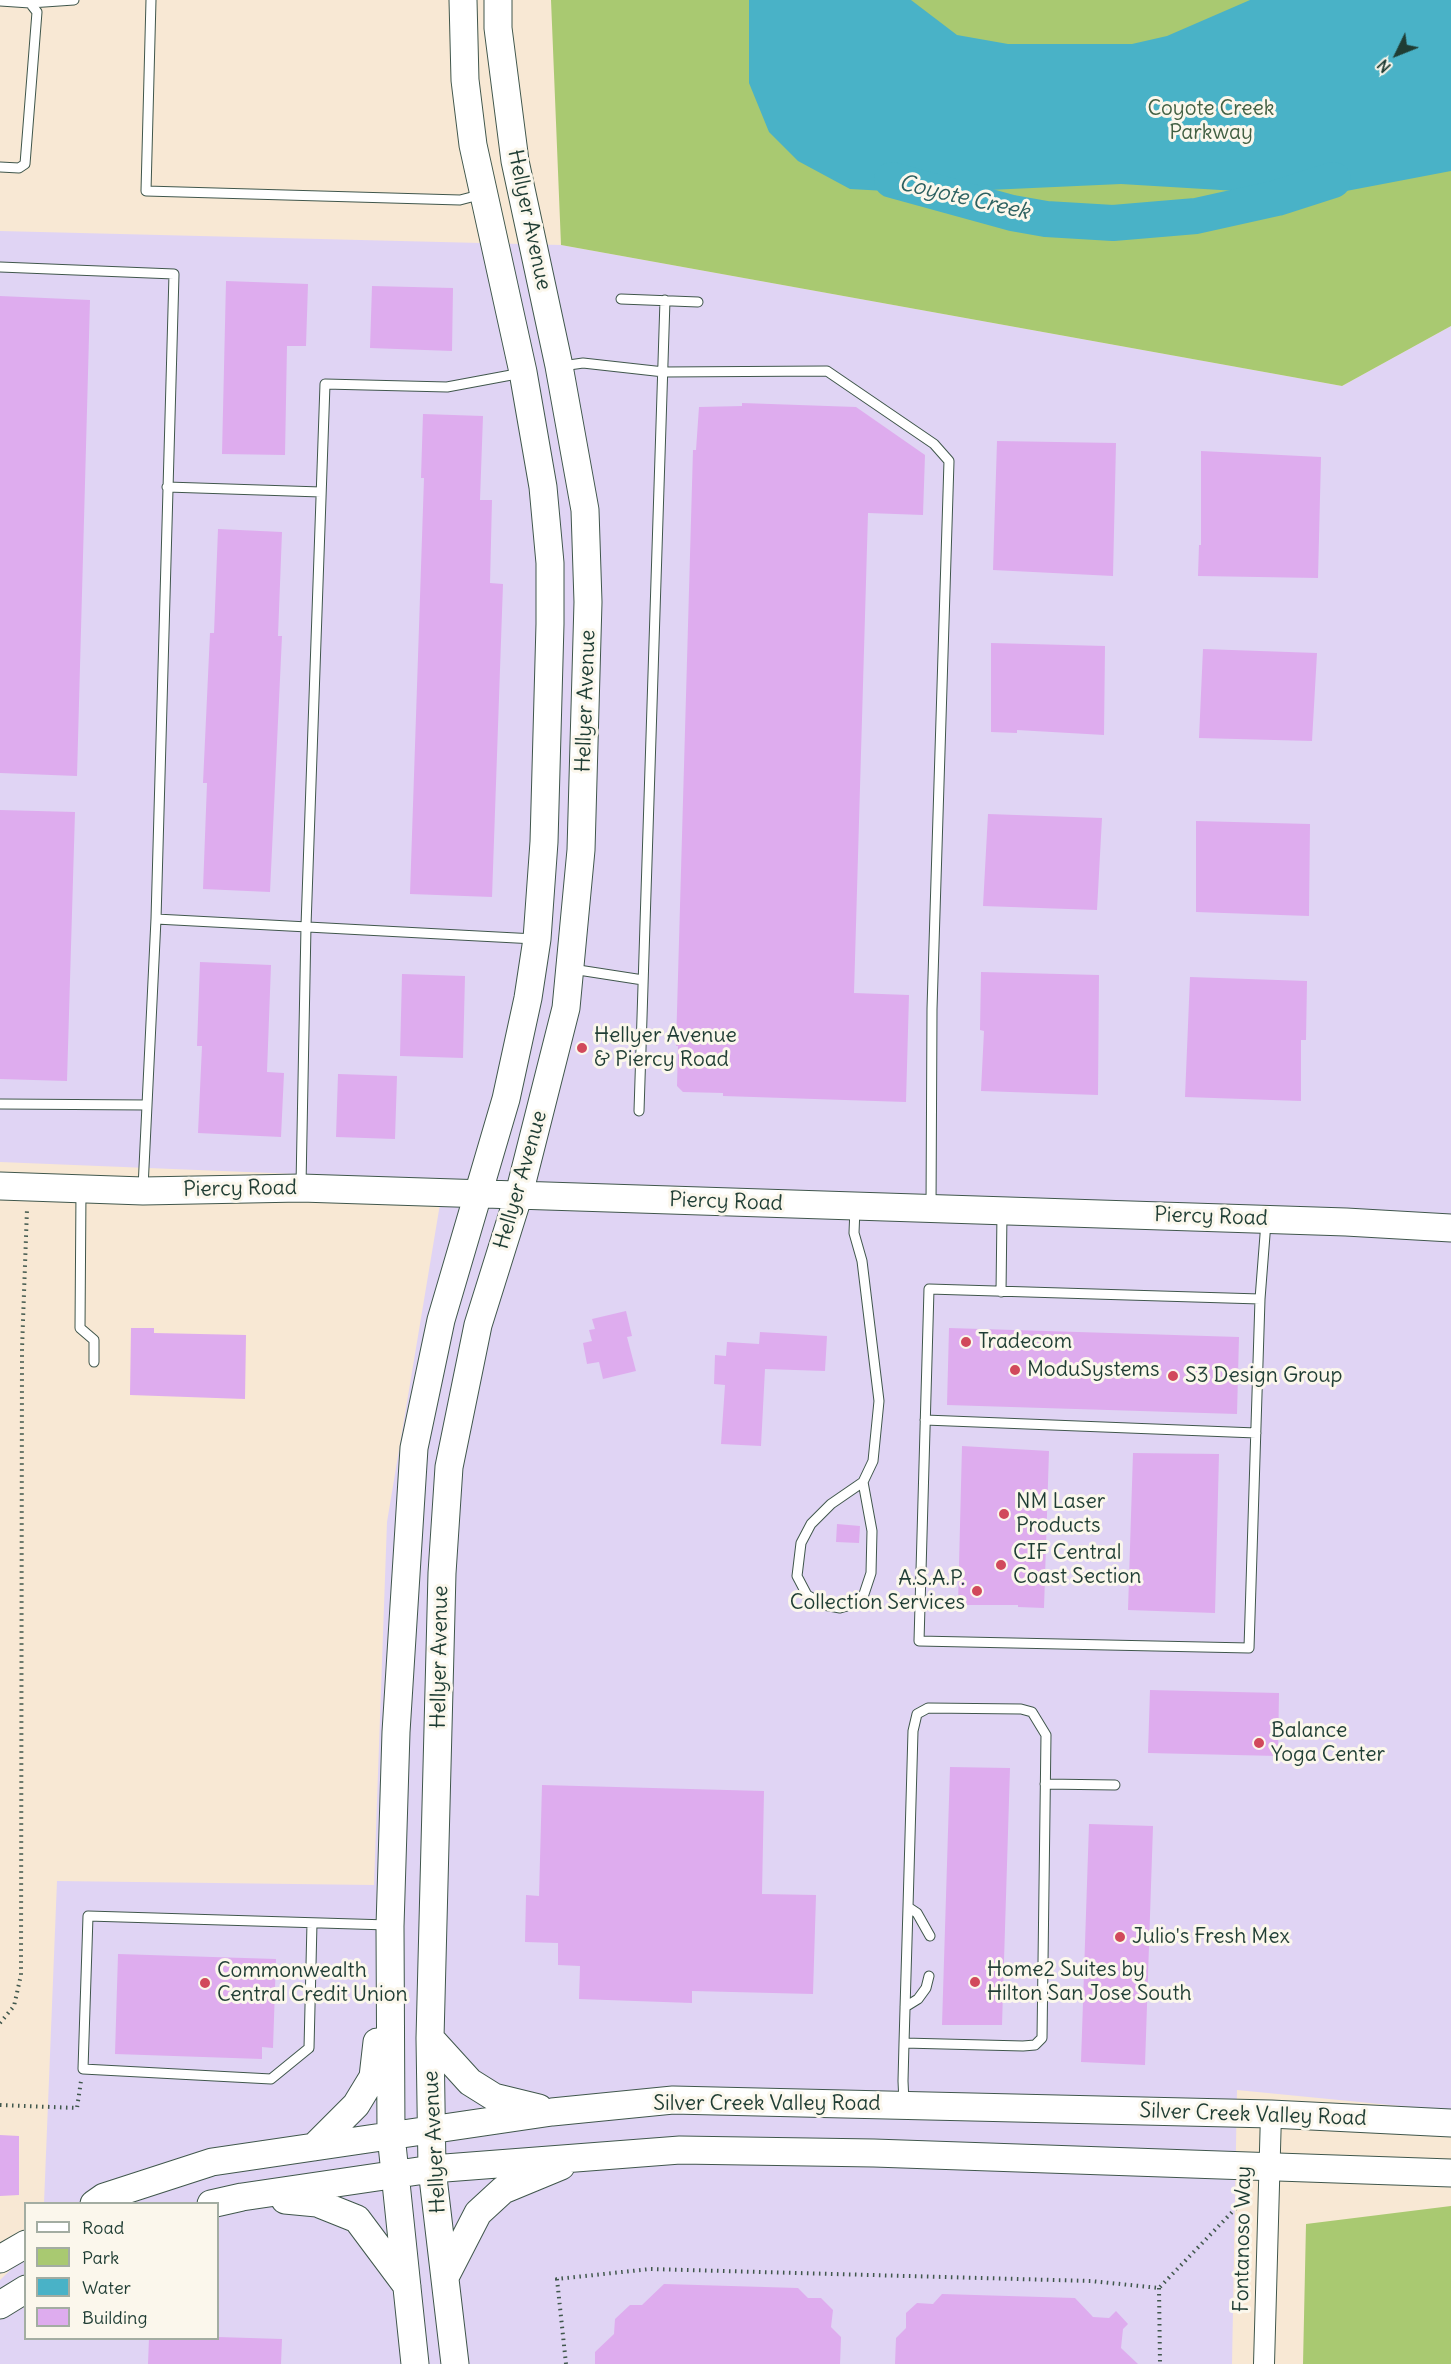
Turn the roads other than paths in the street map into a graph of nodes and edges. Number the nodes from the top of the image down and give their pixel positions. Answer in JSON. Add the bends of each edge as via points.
{"nodes":[{"id":1,"x":74,"y":0,"type":"edge"},
{"id":2,"x":151,"y":0,"type":"edge"},
{"id":3,"x":463,"y":0,"type":"edge"},
{"id":4,"x":498,"y":0,"type":"edge"},
{"id":5,"x":0,"y":1,"type":"edge"},
{"id":6,"x":30,"y":3,"type":"junction"},
{"id":7,"x":0,"y":167,"type":"edge"},
{"id":8,"x":483,"y":194,"type":"junction"},
{"id":9,"x":0,"y":267,"type":"edge"},
{"id":10,"x":621,"y":299,"type":"dead end"},
{"id":11,"x":665,"y":300,"type":"junction"},
{"id":12,"x":698,"y":302,"type":"dead end"},
{"id":13,"x":559,"y":366,"type":"junction"},
{"id":14,"x":523,"y":372,"type":"junction"},
{"id":15,"x":664,"y":372,"type":"junction"},
{"id":16,"x":167,"y":487,"type":"junction"},
{"id":17,"x":321,"y":492,"type":"junction"},
{"id":18,"x":156,"y":919,"type":"junction"},
{"id":19,"x":306,"y":926,"type":"junction"},
{"id":20,"x":537,"y":939,"type":"junction"},
{"id":21,"x":570,"y":969,"type":"junction"},
{"id":22,"x":643,"y":980,"type":"junction"},
{"id":23,"x":0,"y":1104,"type":"edge"},
{"id":24,"x":147,"y":1105,"type":"junction"},
{"id":25,"x":639,"y":1111,"type":"dead end"},
{"id":26,"x":0,"y":1186,"type":"edge"},
{"id":27,"x":301,"y":1188,"type":"junction"},
{"id":28,"x":81,"y":1189,"type":"junction"},
{"id":29,"x":143,"y":1191,"type":"junction"},
{"id":30,"x":478,"y":1194,"type":"junction"},
{"id":31,"x":519,"y":1194,"type":"junction"},
{"id":32,"x":855,"y":1206,"type":"junction"},
{"id":33,"x":931,"y":1208,"type":"junction"},
{"id":34,"x":1002,"y":1211,"type":"junction"},
{"id":35,"x":1266,"y":1219,"type":"junction"},
{"id":36,"x":1451,"y":1228,"type":"edge"},
{"id":37,"x":1001,"y":1292,"type":"junction"},
{"id":38,"x":1260,"y":1299,"type":"junction"},
{"id":39,"x":94,"y":1362,"type":"dead end"},
{"id":40,"x":925,"y":1420,"type":"junction"},
{"id":41,"x":1256,"y":1433,"type":"junction"},
{"id":42,"x":863,"y":1482,"type":"junction"},
{"id":43,"x":1045,"y":1784,"type":"junction"},
{"id":44,"x":1115,"y":1785,"type":"dead end"},
{"id":45,"x":908,"y":1907,"type":"junction"},
{"id":46,"x":312,"y":1923,"type":"junction"},
{"id":47,"x":390,"y":1926,"type":"junction"},
{"id":48,"x":930,"y":1936,"type":"dead end"},
{"id":49,"x":929,"y":1976,"type":"dead end"},
{"id":50,"x":905,"y":2007,"type":"junction"},
{"id":51,"x":430,"y":2038,"type":"junction"},
{"id":52,"x":904,"y":2043,"type":"junction"},
{"id":53,"x":904,"y":2105,"type":"junction"},
{"id":54,"x":552,"y":2112,"type":"junction"},
{"id":55,"x":1271,"y":2114,"type":"junction"},
{"id":56,"x":1451,"y":2123,"type":"edge"},
{"id":57,"x":433,"y":2128,"type":"junction"},
{"id":58,"x":391,"y":2135,"type":"junction"},
{"id":59,"x":314,"y":2147,"type":"junction"},
{"id":60,"x":589,"y":2155,"type":"junction"},
{"id":61,"x":1268,"y":2166,"type":"junction"},
{"id":62,"x":432,"y":2169,"type":"junction"},
{"id":63,"x":1451,"y":2173,"type":"edge"},
{"id":64,"x":394,"y":2175,"type":"junction"},
{"id":65,"x":242,"y":2197,"type":"junction"},
{"id":66,"x":97,"y":2202,"type":"edge"},
{"id":67,"x":219,"y":2202,"type":"edge"},
{"id":68,"x":24,"y":2245,"type":"edge"},
{"id":69,"x":0,"y":2259,"type":"edge"},
{"id":70,"x":444,"y":2277,"type":"junction"},
{"id":71,"x":408,"y":2287,"type":"junction"},
{"id":72,"x":24,"y":2290,"type":"edge"},
{"id":73,"x":0,"y":2305,"type":"edge"},
{"id":74,"x":416,"y":2364,"type":"edge"},
{"id":75,"x":455,"y":2364,"type":"edge"},
{"id":76,"x":1264,"y":2364,"type":"edge"}],
"edges":[{"from":1,"to":6,"type":"lane"},
{"from":2,"to":8,"type":"lane","via":[[146,191],[460,200]]},
{"from":3,"to":8,"type":"main road","name":"Hellyer Avenue","via":[[465,80]]},
{"from":4,"to":13,"type":"main road","name":"Hellyer Avenue","via":[[515,161]]},
{"from":5,"to":6,"type":"lane"},
{"from":6,"to":7,"type":"lane","via":[[37,12],[27,156],[20,168]]},
{"from":8,"to":14,"type":"main road","name":"Hellyer Avenue"},
{"from":9,"to":16,"type":"lane","via":[[174,274]]},
{"from":10,"to":11,"type":"lane"},
{"from":11,"to":12,"type":"lane"},
{"from":11,"to":15,"type":"lane"},
{"from":13,"to":14,"type":"main road"},
{"from":13,"to":15,"type":"lane","via":[[583,363]]},
{"from":13,"to":21,"type":"main road","name":"Hellyer Avenue","via":[[585,510],[588,602],[581,850]]},
{"from":14,"to":17,"type":"lane","via":[[447,387],[325,384]]},
{"from":14,"to":20,"type":"main road","name":"Hellyer Avenue","via":[[543,487],[550,563],[544,842]]},
{"from":15,"to":22,"type":"lane"},
{"from":15,"to":33,"type":"lane","via":[[827,371],[934,444],[949,461],[932,1009]]},
{"from":16,"to":17,"type":"lane"},
{"from":16,"to":18,"type":"lane"},
{"from":17,"to":19,"type":"lane"},
{"from":18,"to":19,"type":"lane"},
{"from":18,"to":24,"type":"lane"},
{"from":19,"to":20,"type":"lane"},
{"from":19,"to":27,"type":"lane"},
{"from":20,"to":30,"type":"main road","name":"Hellyer Avenue","via":[[506,1099]]},
{"from":21,"to":22,"type":"lane"},
{"from":21,"to":31,"type":"main road","name":"Hellyer Avenue","via":[[561,1030]]},
{"from":22,"to":25,"type":"lane"},
{"from":23,"to":24,"type":"lane"},
{"from":24,"to":29,"type":"lane"},
{"from":26,"to":28,"type":"main road","name":"Piercy Road"},
{"from":27,"to":29,"type":"main road","name":"Piercy Road"},
{"from":27,"to":30,"type":"main road","name":"Piercy Road"},
{"from":28,"to":29,"type":"main road","name":"Piercy Road"},
{"from":28,"to":39,"type":"lane","via":[[80,1328],[94,1340]]},
{"from":30,"to":31,"type":"main road","name":"Piercy Road"},
{"from":30,"to":47,"type":"main road","name":"Hellyer Avenue","via":[[441,1320],[414,1448],[399,1686]]},
{"from":31,"to":32,"type":"main road","name":"Piercy Road"},
{"from":31,"to":51,"type":"main road","name":"Hellyer Avenue","via":[[478,1325],[449,1467],[442,1573]]},
{"from":32,"to":33,"type":"main road","name":"Piercy Road"},
{"from":32,"to":42,"type":"lane","via":[[854,1233],[862,1261],[879,1401],[873,1461]]},
{"from":33,"to":34,"type":"main road","name":"Piercy Road"},
{"from":34,"to":35,"type":"main road","name":"Piercy Road"},
{"from":34,"to":37,"type":"lane"},
{"from":35,"to":36,"type":"main road","name":"Piercy Road"},
{"from":35,"to":38,"type":"lane"},
{"from":37,"to":38,"type":"lane"},
{"from":37,"to":40,"type":"lane","via":[[929,1290]]},
{"from":38,"to":41,"type":"lane"},
{"from":40,"to":41,"type":"lane"},
{"from":40,"to":41,"type":"lane","via":[[920,1641],[1249,1647]]},
{"from":42,"to":42,"type":"lane","via":[[872,1531],[871,1573],[864,1594],[854,1604],[840,1608],[824,1605],[807,1594],[797,1576],[801,1543],[824,1511]]},
{"from":43,"to":44,"type":"lane"},
{"from":43,"to":45,"type":"lane","via":[[1046,1736],[1032,1712],[928,1708],[917,1714],[913,1731]]},
{"from":43,"to":52,"type":"lane","via":[[1042,2038],[1035,2045],[1023,2046]]},
{"from":45,"to":48,"type":"lane","via":[[917,1913]]},
{"from":45,"to":50,"type":"lane"},
{"from":46,"to":46,"type":"lane","via":[[88,1916],[83,2069],[271,2079],[309,2048]]},
{"from":46,"to":47,"type":"lane"},
{"from":47,"to":58,"type":"main road","name":"Hellyer Avenue"},
{"from":47,"to":59,"type":"main road","via":[[373,2077],[357,2105]]},
{"from":49,"to":50,"type":"lane","via":[[918,1999]]},
{"from":50,"to":52,"type":"lane"},
{"from":51,"to":54,"type":"main road","via":[[470,2082],[494,2097]]},
{"from":51,"to":57,"type":"main road","name":"Hellyer Avenue"},
{"from":52,"to":53,"type":"lane"},
{"from":53,"to":54,"type":"main road","name":"Silver Creek Valley Road","via":[[673,2100]]},
{"from":53,"to":55,"type":"main road","name":"Silver Creek Valley Road"},
{"from":54,"to":57,"type":"main road","name":"Silver Creek Valley Road"},
{"from":55,"to":56,"type":"main road","name":"Silver Creek Valley Road"},
{"from":55,"to":61,"type":"street","name":"Fontanoso Way"},
{"from":57,"to":58,"type":"main road","name":"Silver Creek Valley Road"},
{"from":57,"to":62,"type":"main road","name":"Hellyer Avenue"},
{"from":58,"to":59,"type":"main road","name":"Silver Creek Valley Road"},
{"from":58,"to":64,"type":"main road","name":"Hellyer Avenue"},
{"from":59,"to":66,"type":"main road","name":"Silver Creek Valley Road","via":[[212,2162]]},
{"from":60,"to":61,"type":"main road","via":[[680,2150],[839,2152]]},
{"from":60,"to":62,"type":"main road"},
{"from":60,"to":70,"type":"main road","via":[[503,2190],[478,2212]]},
{"from":61,"to":63,"type":"main road"},
{"from":61,"to":76,"type":"street","name":"Fontanoso Way"},
{"from":62,"to":64,"type":"main road"},
{"from":62,"to":70,"type":"main road","name":"Hellyer Avenue"},
{"from":64,"to":65,"type":"main road"},
{"from":64,"to":71,"type":"main road","name":"Hellyer Avenue"},
{"from":65,"to":67,"type":"main road"},
{"from":65,"to":71,"type":"main road","via":[[317,2203],[357,2218]]},
{"from":68,"to":69,"type":"main road"},
{"from":70,"to":75,"type":"main road","name":"Hellyer Avenue"},
{"from":71,"to":74,"type":"main road","name":"Hellyer Avenue"},
{"from":72,"to":73,"type":"main road"}]}
